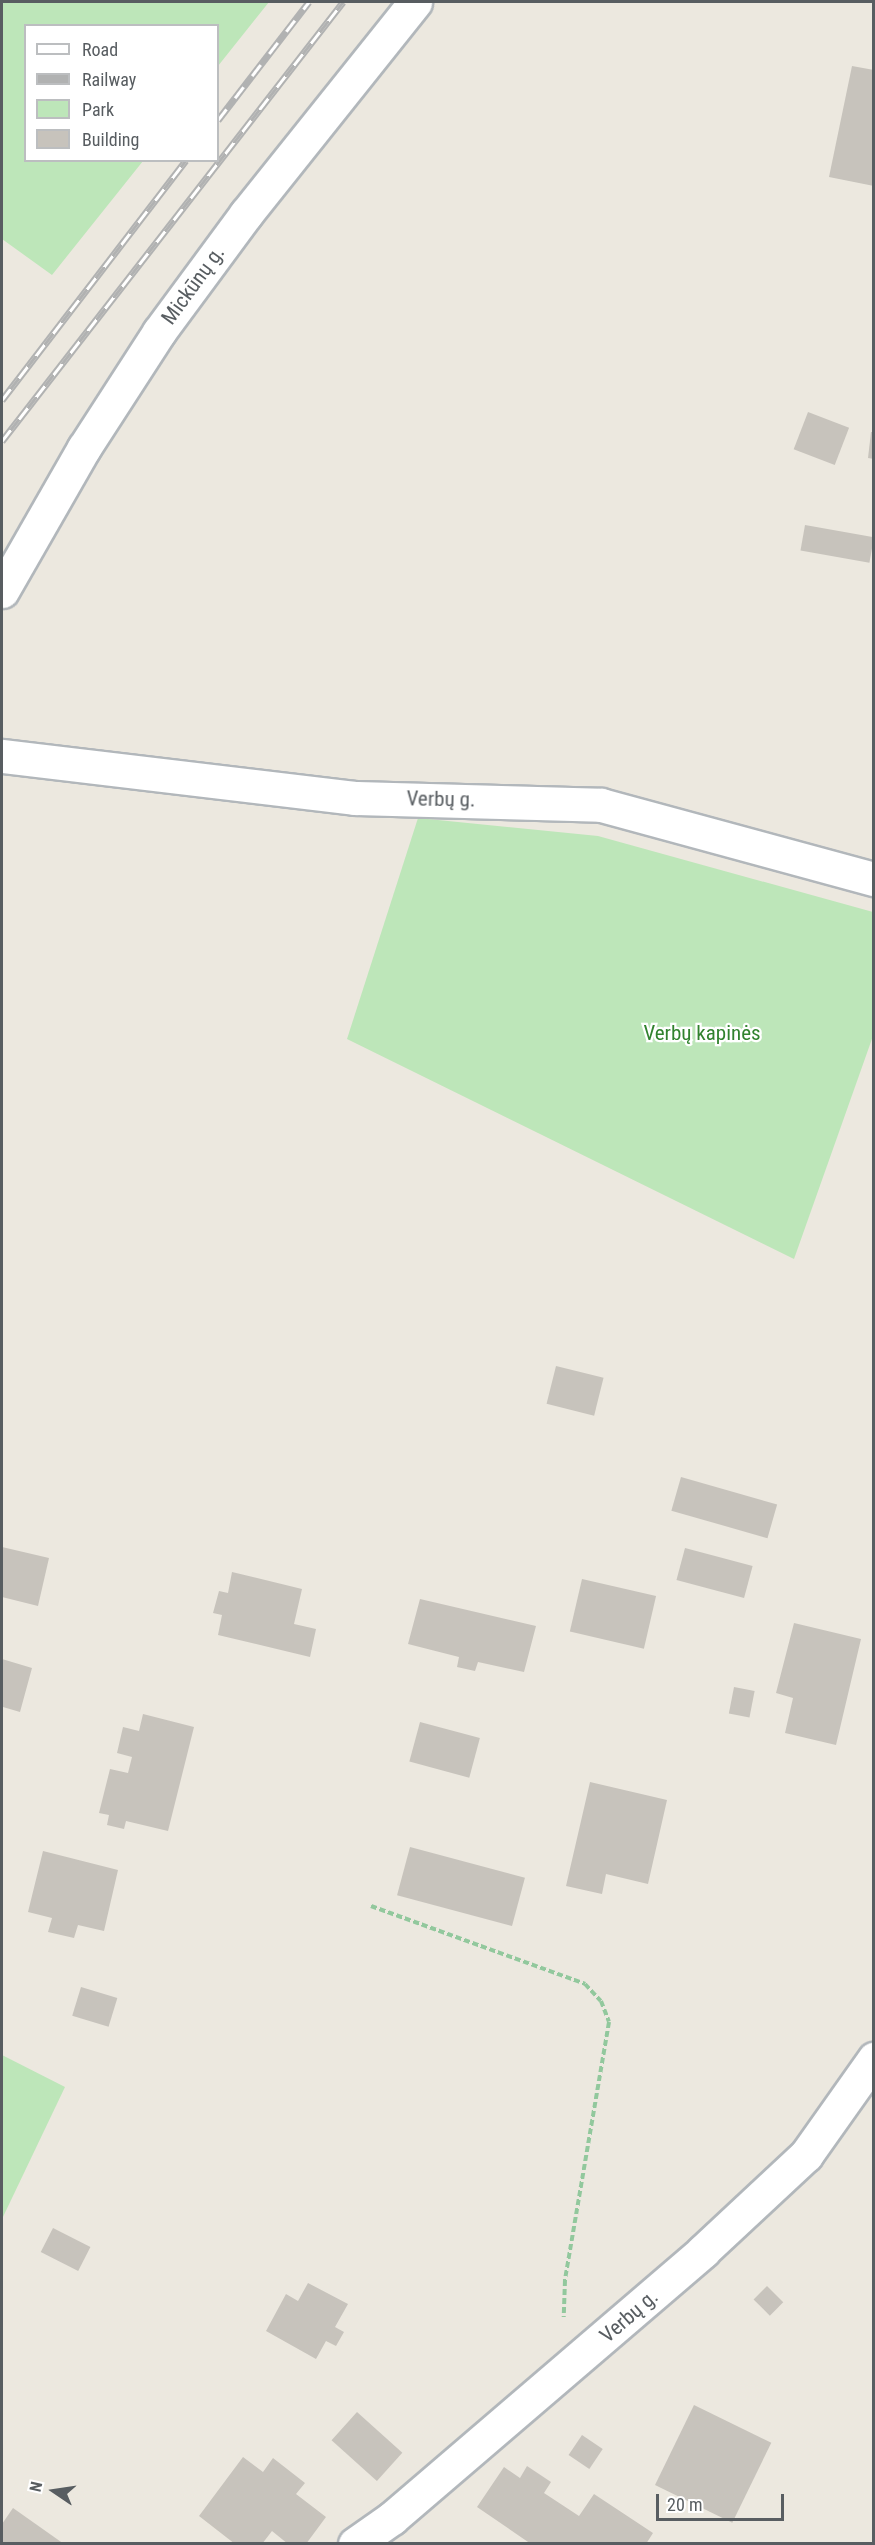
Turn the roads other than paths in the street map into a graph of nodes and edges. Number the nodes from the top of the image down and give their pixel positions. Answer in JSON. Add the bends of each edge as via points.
{"nodes":[{"id":1,"x":415,"y":2,"type":"edge"},
{"id":2,"x":2,"y":591,"type":"edge"},
{"id":3,"x":2,"y":756,"type":"edge"},
{"id":4,"x":873,"y":879,"type":"edge"},
{"id":5,"x":873,"y":2059,"type":"edge"},
{"id":6,"x":355,"y":2544,"type":"edge"}],
"edges":[{"from":1,"to":2,"type":"street","name":"Mickūnų g.","via":[[246,214],[159,332],[84,448]]},
{"from":3,"to":4,"type":"street","name":"Verbų g.","via":[[355,798],[601,805]]},
{"from":5,"to":6,"type":"street","name":"Verbų g.","via":[[806,2155],[703,2252],[392,2518]]}]}
